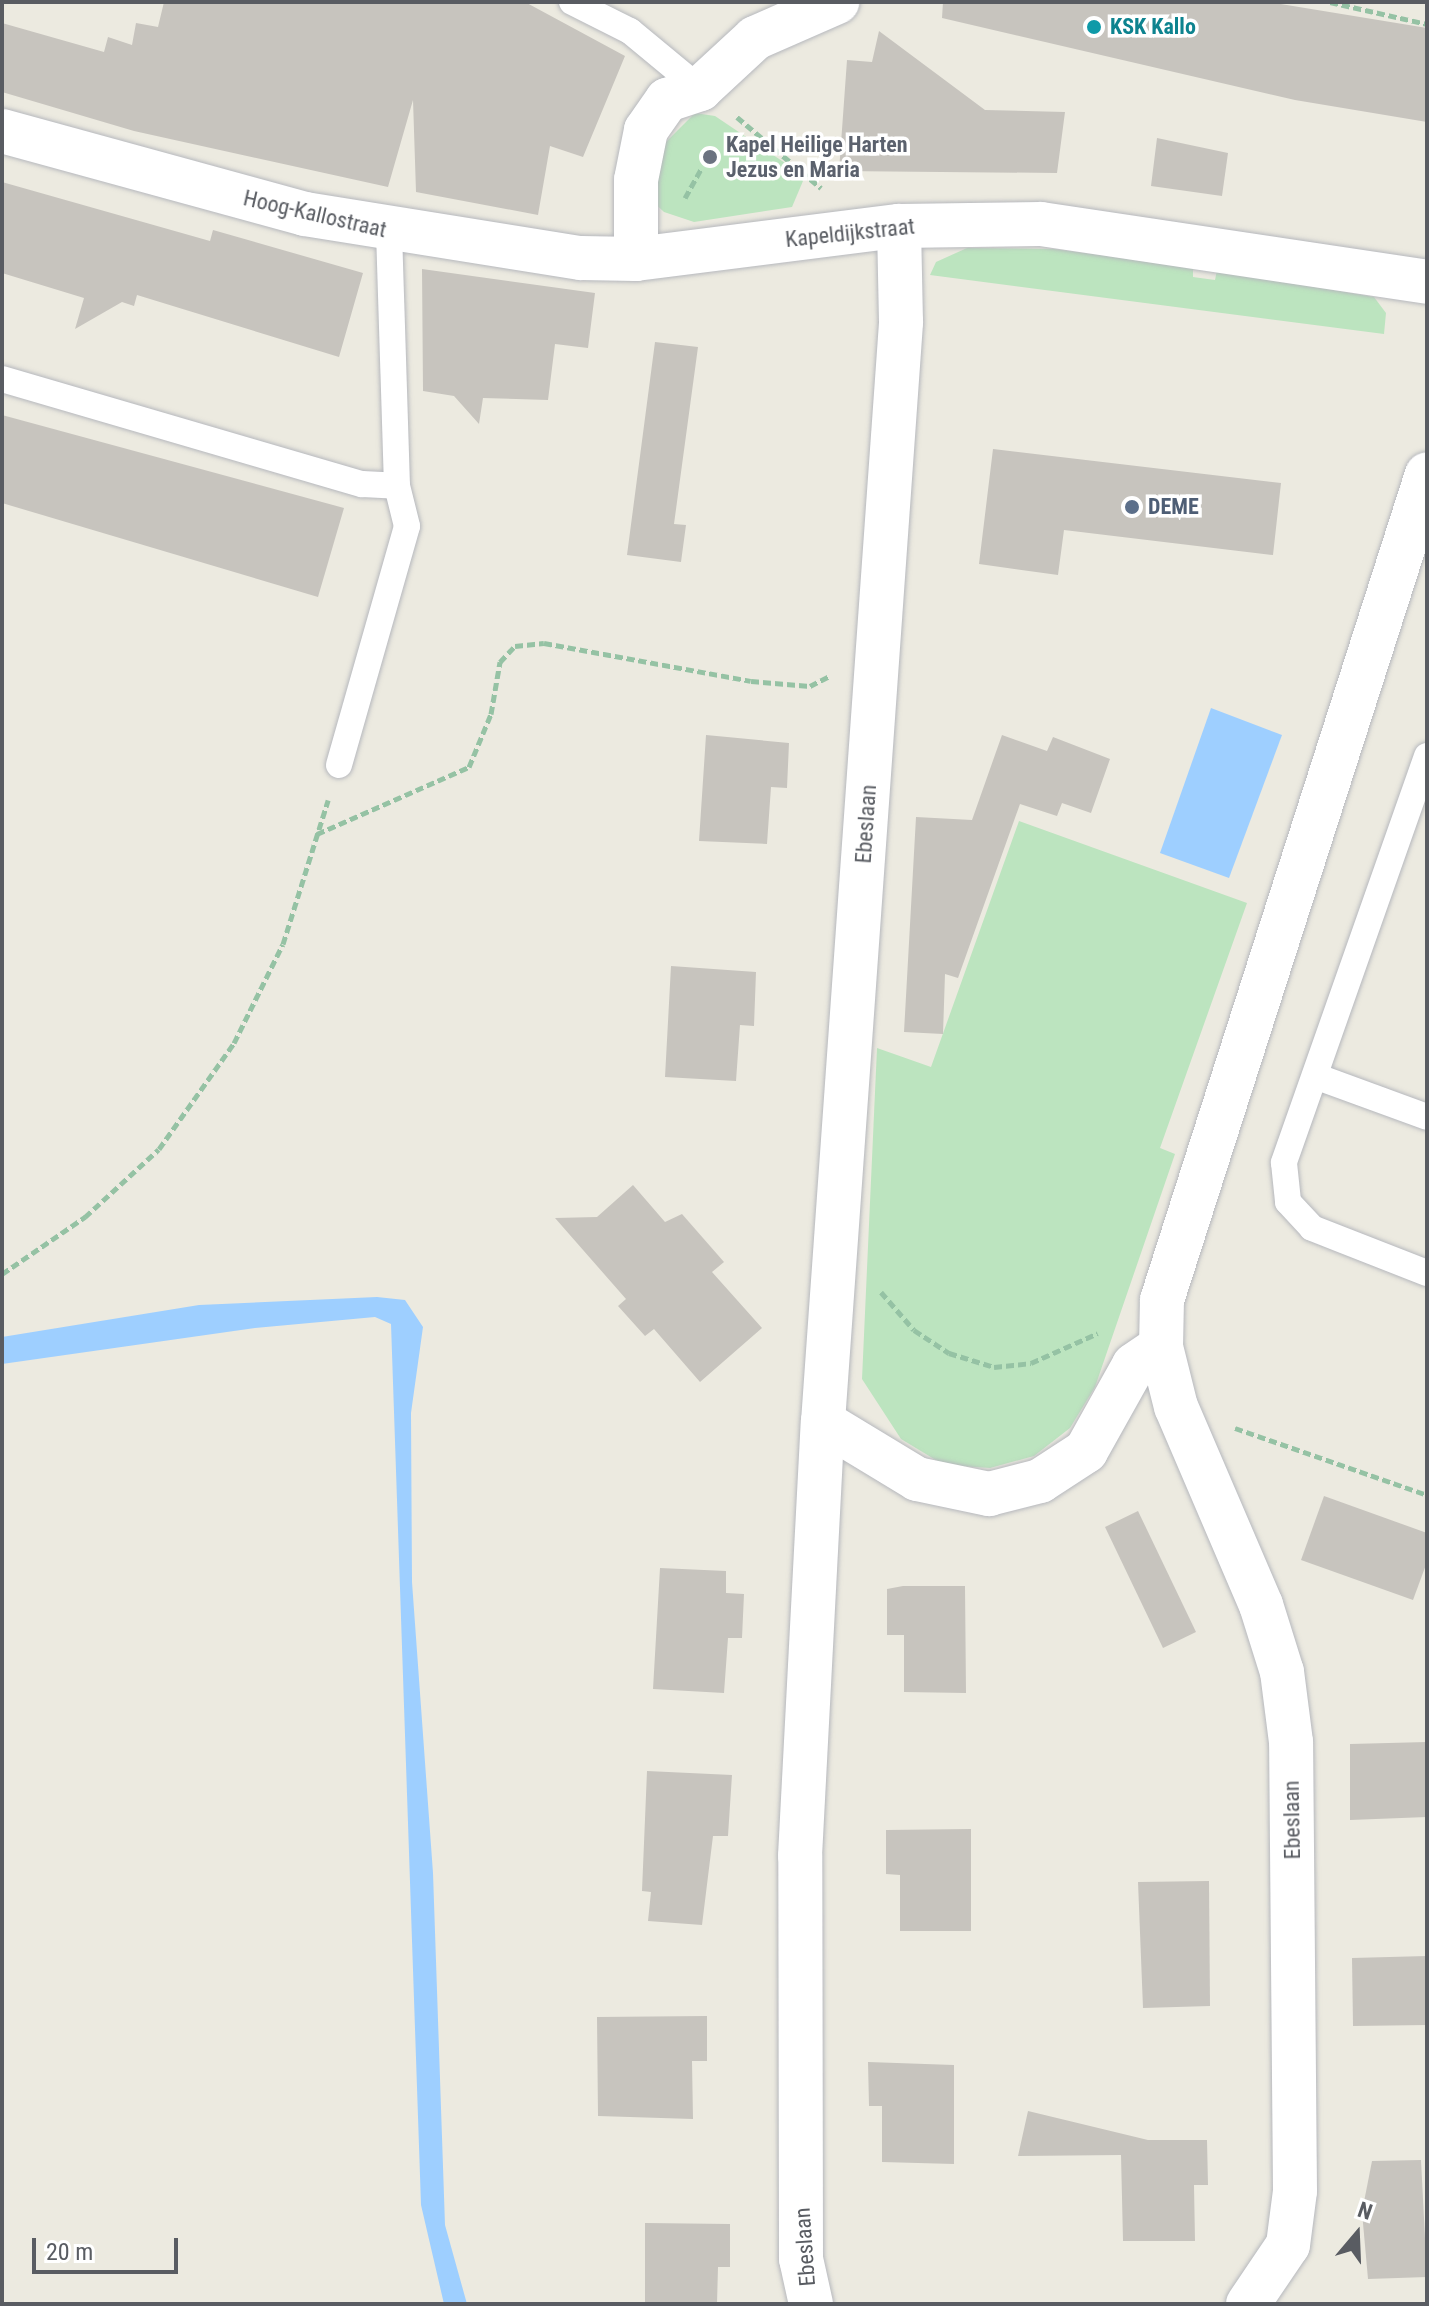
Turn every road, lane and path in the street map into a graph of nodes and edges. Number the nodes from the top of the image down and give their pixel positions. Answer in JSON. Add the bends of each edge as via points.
{"nodes":[{"id":1,"x":572,"y":2,"type":"edge"},
{"id":2,"x":837,"y":2,"type":"edge"},
{"id":3,"x":1330,"y":2,"type":"edge"},
{"id":4,"x":1427,"y":24,"type":"edge"},
{"id":5,"x":700,"y":89,"type":"junction"},
{"id":6,"x":2,"y":131,"type":"edge"},
{"id":7,"x":899,"y":226,"type":"junction"},
{"id":8,"x":389,"y":231,"type":"junction"},
{"id":9,"x":851,"y":231,"type":"junction"},
{"id":10,"x":636,"y":259,"type":"junction"},
{"id":11,"x":1427,"y":282,"type":"edge"},
{"id":12,"x":2,"y":379,"type":"edge"},
{"id":13,"x":1427,"y":474,"type":"edge"},
{"id":14,"x":397,"y":486,"type":"junction"},
{"id":15,"x":877,"y":663,"type":"junction"},
{"id":16,"x":1427,"y":756,"type":"edge"},
{"id":17,"x":339,"y":765,"type":"joint"},
{"id":18,"x":317,"y":834,"type":"junction"},
{"id":19,"x":1315,"y":1076,"type":"junction"},
{"id":20,"x":1427,"y":1117,"type":"edge"},
{"id":21,"x":1427,"y":1273,"type":"edge"},
{"id":22,"x":2,"y":1274,"type":"edge"},
{"id":23,"x":877,"y":1286,"type":"dead end"},
{"id":24,"x":1162,"y":1300,"type":"junction"},
{"id":25,"x":1161,"y":1347,"type":"junction"},
{"id":26,"x":1176,"y":1407,"type":"junction"},
{"id":27,"x":823,"y":1422,"type":"junction"},
{"id":28,"x":1427,"y":1495,"type":"edge"},
{"id":29,"x":811,"y":2304,"type":"edge"},
{"id":30,"x":1248,"y":2304,"type":"edge"}],
"edges":[{"from":1,"to":5,"type":"lane","via":[[630,31]]},
{"from":2,"to":5,"type":"street","via":[[755,38]]},
{"from":3,"to":4,"type":"path"},
{"from":5,"to":9,"type":"path","via":[[812,175]]},
{"from":5,"to":10,"type":"street","via":[[667,100],[646,130],[632,215]]},
{"from":6,"to":8,"type":"street","name":"Hoog-Kallostraat"},
{"from":7,"to":9,"type":"street","name":"Kapeldijkstraat"},
{"from":7,"to":11,"type":"street","name":"Kapeldijkstraat","via":[[1056,226]]},
{"from":7,"to":15,"type":"street","name":"Ebeslaan","via":[[903,283]]},
{"from":8,"to":10,"type":"street","name":"Hoog-Kallostraat"},
{"from":8,"to":14,"type":"lane"},
{"from":9,"to":10,"type":"street","name":"Kapeldijkstraat"},
{"from":12,"to":14,"type":"lane","via":[[362,484]]},
{"from":13,"to":24,"type":"street","name":"Ebeslaan"},
{"from":14,"to":17,"type":"lane","via":[[407,526]]},
{"from":15,"to":18,"type":"path","via":[[810,686],[605,659],[544,643],[515,646],[500,662],[491,714],[469,767]]},
{"from":15,"to":27,"type":"street","name":"Ebeslaan"},
{"from":16,"to":19,"type":"lane"},
{"from":17,"to":18,"type":"path"},
{"from":18,"to":22,"type":"path","via":[[283,944],[252,1010],[159,1149],[85,1217]]},
{"from":19,"to":20,"type":"lane"},
{"from":19,"to":21,"type":"lane","via":[[1284,1163],[1288,1202],[1312,1228]]},
{"from":23,"to":24,"type":"path","via":[[914,1330],[949,1353],[994,1367],[1043,1359]]},
{"from":24,"to":25,"type":"street","name":"Ebeslaan"},
{"from":25,"to":26,"type":"street","name":"Ebeslaan"},
{"from":25,"to":27,"type":"street","via":[[1134,1365],[1086,1451],[1040,1481],[989,1494],[917,1479]]},
{"from":26,"to":28,"type":"path"},
{"from":26,"to":30,"type":"street","name":"Ebeslaan","via":[[1261,1605],[1282,1672],[1291,1742],[1295,2191],[1288,2245]]},
{"from":27,"to":29,"type":"street","name":"Ebeslaan","via":[[800,1856],[801,2259]]}]}
